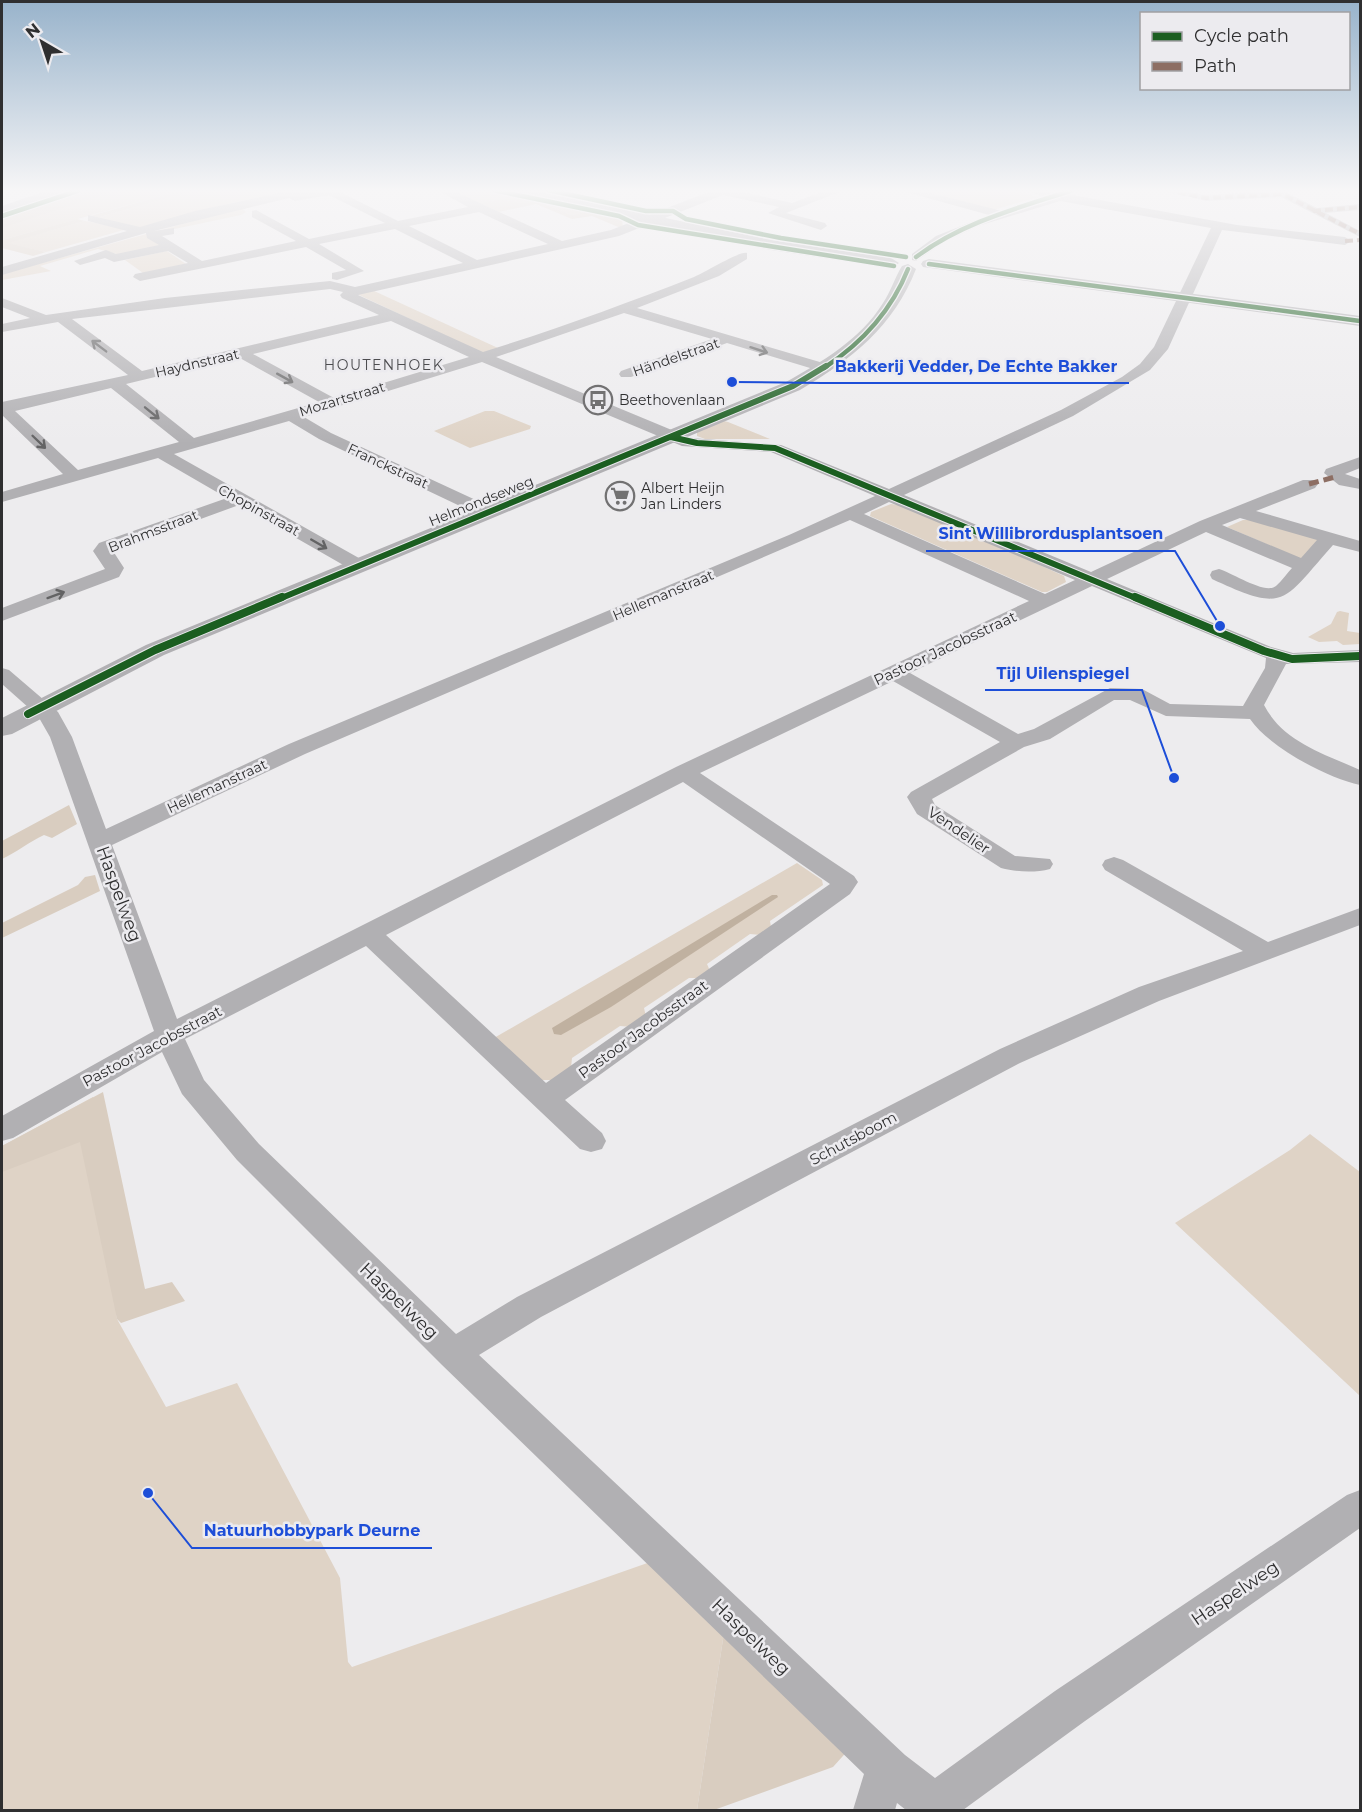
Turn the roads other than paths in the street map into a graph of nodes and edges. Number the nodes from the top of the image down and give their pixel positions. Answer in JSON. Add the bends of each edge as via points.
{"nodes":[{"id":1,"x":148,"y":275,"type":"edge"},
{"id":2,"x":345,"y":275,"type":"edge"},
{"id":3,"x":427,"y":275,"type":"edge"},
{"id":4,"x":708,"y":275,"type":"edge"},
{"id":5,"x":902,"y":275,"type":"edge"},
{"id":6,"x":1008,"y":275,"type":"edge"},
{"id":7,"x":1196,"y":275,"type":"edge"},
{"id":8,"x":140,"y":276,"type":"joint"},
{"id":9,"x":338,"y":276,"type":"dead end"},
{"id":10,"x":371,"y":287,"type":"junction"},
{"id":11,"x":355,"y":291,"type":"junction"},
{"id":12,"x":1186,"y":297,"type":"junction"},
{"id":13,"x":393,"y":298,"type":"dead end"},
{"id":14,"x":2,"y":302,"type":"edge"},
{"id":15,"x":143,"y":305,"type":"junction"},
{"id":16,"x":623,"y":308,"type":"junction"},
{"id":17,"x":59,"y":316,"type":"junction"},
{"id":18,"x":393,"y":316,"type":"junction"},
{"id":19,"x":43,"y":319,"type":"junction"},
{"id":20,"x":1360,"y":321,"type":"edge"},
{"id":21,"x":2,"y":328,"type":"edge"},
{"id":22,"x":725,"y":339,"type":"junction"},
{"id":23,"x":491,"y":349,"type":"junction"},
{"id":24,"x":240,"y":352,"type":"junction"},
{"id":25,"x":825,"y":368,"type":"junction"},
{"id":26,"x":626,"y":374,"type":"dead end"},
{"id":27,"x":139,"y":376,"type":"junction"},
{"id":28,"x":114,"y":382,"type":"junction"},
{"id":29,"x":331,"y":403,"type":"junction"},
{"id":30,"x":2,"y":408,"type":"edge"},
{"id":31,"x":290,"y":415,"type":"junction"},
{"id":32,"x":671,"y":437,"type":"junction"},
{"id":33,"x":190,"y":443,"type":"junction"},
{"id":34,"x":159,"y":452,"type":"junction"},
{"id":35,"x":1360,"y":462,"type":"edge"},
{"id":36,"x":75,"y":476,"type":"junction"},
{"id":37,"x":1309,"y":484,"type":"dead end"},
{"id":38,"x":1360,"y":484,"type":"edge"},
{"id":39,"x":888,"y":496,"type":"junction"},
{"id":40,"x":2,"y":497,"type":"edge"},
{"id":41,"x":240,"y":499,"type":"junction"},
{"id":42,"x":488,"y":512,"type":"junction"},
{"id":43,"x":1240,"y":512,"type":"junction"},
{"id":44,"x":850,"y":514,"type":"junction"},
{"id":45,"x":1206,"y":525,"type":"junction"},
{"id":46,"x":1328,"y":539,"type":"junction"},
{"id":47,"x":1360,"y":547,"type":"edge"},
{"id":48,"x":359,"y":566,"type":"junction"},
{"id":49,"x":1304,"y":566,"type":"junction"},
{"id":50,"x":1219,"y":575,"type":"dead end"},
{"id":51,"x":1090,"y":579,"type":"junction"},
{"id":52,"x":1045,"y":602,"type":"junction"},
{"id":53,"x":2,"y":615,"type":"edge"},
{"id":54,"x":1277,"y":655,"type":"junction"},
{"id":55,"x":1360,"y":656,"type":"edge"},
{"id":56,"x":893,"y":672,"type":"junction"},
{"id":57,"x":2,"y":674,"type":"edge"},
{"id":58,"x":40,"y":708,"type":"junction"},
{"id":59,"x":1256,"y":713,"type":"junction"},
{"id":60,"x":2,"y":728,"type":"edge"},
{"id":61,"x":1016,"y":742,"type":"junction"},
{"id":62,"x":684,"y":772,"type":"junction"},
{"id":63,"x":1360,"y":777,"type":"edge"},
{"id":64,"x":100,"y":841,"type":"junction"},
{"id":65,"x":1041,"y":864,"type":"dead end"},
{"id":66,"x":1114,"y":865,"type":"dead end"},
{"id":67,"x":1360,"y":916,"type":"edge"},
{"id":68,"x":369,"y":934,"type":"junction"},
{"id":69,"x":1266,"y":953,"type":"junction"},
{"id":70,"x":169,"y":1035,"type":"junction"},
{"id":71,"x":545,"y":1099,"type":"junction"},
{"id":72,"x":2,"y":1130,"type":"edge"},
{"id":73,"x":591,"y":1141,"type":"dead end"},
{"id":74,"x":453,"y":1353,"type":"junction"},
{"id":75,"x":1360,"y":1507,"type":"edge"},
{"id":76,"x":890,"y":1770,"type":"junction"},
{"id":77,"x":937,"y":1808,"type":"edge"},
{"id":78,"x":874,"y":1810,"type":"edge"}],
"edges":[{"from":1,"to":8,"type":"street"},
{"from":2,"to":9,"type":"street"},
{"from":3,"to":10,"type":"street"},
{"from":4,"to":16,"type":"street","name":"Mozartstraat"},
{"from":5,"to":25,"type":"street","name":"Helmondseweg","via":[[883,317]]},
{"from":6,"to":12,"type":"street"},
{"from":7,"to":12,"type":"street","name":"Hellemanstraat"},
{"from":8,"to":15,"type":"street"},
{"from":10,"to":11,"type":"street"},
{"from":10,"to":13,"type":"street"},
{"from":11,"to":15,"type":"street","via":[[330,285]]},
{"from":11,"to":18,"type":"street","via":[[347,295]]},
{"from":12,"to":20,"type":"street"},
{"from":12,"to":39,"type":"street","name":"Hellemanstraat","via":[[1161,349],[1127,380],[1067,413]]},
{"from":14,"to":19,"type":"street"},
{"from":15,"to":17,"type":"street"},
{"from":16,"to":22,"type":"street","name":"Händelstraat"},
{"from":16,"to":23,"type":"street","name":"Mozartstraat"},
{"from":17,"to":19,"type":"street"},
{"from":27,"to":17,"type":"street","one_way":true},
{"from":18,"to":23,"type":"street"},
{"from":18,"to":24,"type":"street","name":"Haydnstraat"},
{"from":19,"to":21,"type":"street"},
{"from":22,"to":25,"type":"street","name":"Händelstraat","one_way":true},
{"from":22,"to":26,"type":"street","name":"Händelstraat"},
{"from":23,"to":29,"type":"street","name":"Mozartstraat"},
{"from":23,"to":32,"type":"street"},
{"from":24,"to":27,"type":"street","name":"Haydnstraat"},
{"from":24,"to":29,"type":"street","one_way":true},
{"from":25,"to":32,"type":"street","name":"Helmondseweg","via":[[793,386]]},
{"from":27,"to":28,"type":"street","name":"Haydnstraat"},
{"from":28,"to":30,"type":"street","name":"Haydnstraat"},
{"from":28,"to":33,"type":"street","one_way":true},
{"from":29,"to":31,"type":"street","name":"Mozartstraat"},
{"from":30,"to":36,"type":"street","one_way":true},
{"from":31,"to":33,"type":"street","name":"Mozartstraat"},
{"from":31,"to":42,"type":"street","name":"Franckstraat","via":[[325,436]]},
{"from":32,"to":39,"type":"street","via":[[714,446],[755,444],[775,448]]},
{"from":32,"to":42,"type":"street","name":"Helmondseweg"},
{"from":33,"to":34,"type":"street","name":"Mozartstraat"},
{"from":34,"to":36,"type":"street","name":"Mozartstraat"},
{"from":34,"to":41,"type":"street","name":"Chopinstraat"},
{"from":35,"to":38,"type":"street","via":[[1332,473]]},
{"from":36,"to":40,"type":"street","name":"Mozartstraat"},
{"from":37,"to":43,"type":"street","name":"Pastoor Jacobsstraat"},
{"from":39,"to":44,"type":"street","name":"Hellemanstraat"},
{"from":39,"to":51,"type":"street"},
{"from":41,"to":48,"type":"street","name":"Chopinstraat","one_way":true},
{"from":53,"to":41,"type":"street","name":"Brahmsstraat","one_way":true,"via":[[112,573],[115,568],[103,552],[106,547]]},
{"from":42,"to":48,"type":"street","name":"Helmondseweg"},
{"from":43,"to":45,"type":"street","name":"Pastoor Jacobsstraat"},
{"from":43,"to":46,"type":"street"},
{"from":44,"to":52,"type":"street"},
{"from":44,"to":64,"type":"street","name":"Hellemanstraat","via":[[297,749]]},
{"from":45,"to":49,"type":"street"},
{"from":45,"to":51,"type":"street","name":"Pastoor Jacobsstraat"},
{"from":46,"to":47,"type":"street"},
{"from":46,"to":49,"type":"street"},
{"from":48,"to":58,"type":"street","name":"Helmondseweg","via":[[156,651]]},
{"from":49,"to":50,"type":"street","via":[[1282,591],[1271,594],[1258,593]]},
{"from":51,"to":52,"type":"street","name":"Pastoor Jacobsstraat"},
{"from":51,"to":54,"type":"street"},
{"from":52,"to":56,"type":"street","name":"Pastoor Jacobsstraat"},
{"from":54,"to":55,"type":"street","via":[[1310,660]]},
{"from":54,"to":59,"type":"street","via":[[1275,668],[1253,705]]},
{"from":56,"to":61,"type":"street"},
{"from":56,"to":62,"type":"street","name":"Pastoor Jacobsstraat"},
{"from":57,"to":58,"type":"street","name":"Haspelweg"},
{"from":58,"to":60,"type":"street","name":"Helmondseweg"},
{"from":58,"to":64,"type":"street","name":"Haspelweg","via":[[47,712],[61,737]]},
{"from":59,"to":61,"type":"street","name":"Vendelier","via":[[1167,710],[1134,694],[1110,694],[1042,734]]},
{"from":59,"to":63,"type":"street","via":[[1288,743]]},
{"from":61,"to":65,"type":"street","name":"Vendelier","via":[[920,797],[924,809],[1010,863]]},
{"from":62,"to":68,"type":"street","name":"Pastoor Jacobsstraat"},
{"from":62,"to":71,"type":"street","name":"Pastoor Jacobsstraat","via":[[845,882]]},
{"from":64,"to":70,"type":"street","name":"Haspelweg"},
{"from":66,"to":69,"type":"street"},
{"from":67,"to":69,"type":"street","name":"Schutsboom"},
{"from":68,"to":70,"type":"street","name":"Pastoor Jacobsstraat"},
{"from":68,"to":71,"type":"street"},
{"from":69,"to":74,"type":"street","name":"Schutsboom","via":[[1149,994],[1010,1056],[529,1307]]},
{"from":70,"to":72,"type":"street","name":"Pastoor Jacobsstraat"},
{"from":70,"to":74,"type":"street","name":"Haspelweg","via":[[192,1086],[248,1152]]},
{"from":71,"to":73,"type":"street"},
{"from":74,"to":76,"type":"street","name":"Haspelweg"},
{"from":75,"to":77,"type":"street","name":"Haspelweg","via":[[1070,1706]]},
{"from":76,"to":77,"type":"street","name":"Haspelweg"},
{"from":76,"to":78,"type":"street"}]}
